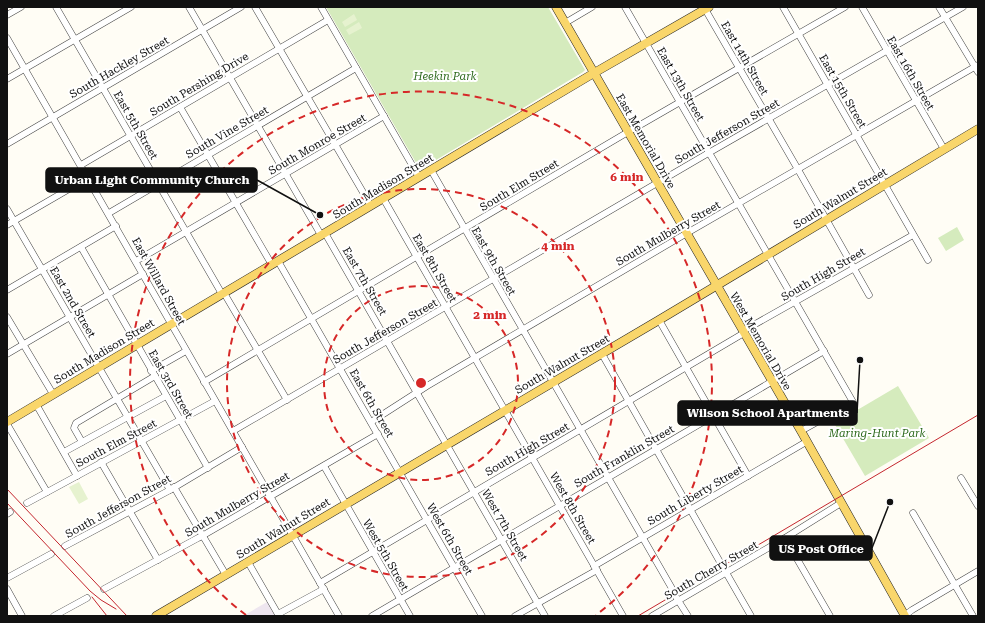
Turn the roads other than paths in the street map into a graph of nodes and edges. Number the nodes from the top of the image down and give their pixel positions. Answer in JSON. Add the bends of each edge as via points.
{"nodes":[{"id":1,"x":21,"y":7,"type":"edge"},
{"id":2,"x":56,"y":7,"type":"edge"},
{"id":3,"x":131,"y":7,"type":"edge"},
{"id":4,"x":189,"y":7,"type":"edge"},
{"id":5,"x":241,"y":7,"type":"edge"},
{"id":6,"x":255,"y":7,"type":"edge"},
{"id":7,"x":321,"y":7,"type":"edge"},
{"id":8,"x":556,"y":7,"type":"edge"},
{"id":9,"x":592,"y":7,"type":"edge"},
{"id":10,"x":625,"y":7,"type":"edge"},
{"id":11,"x":783,"y":7,"type":"edge"},
{"id":12,"x":846,"y":7,"type":"edge"},
{"id":13,"x":862,"y":7,"type":"edge"},
{"id":14,"x":939,"y":7,"type":"edge"},
{"id":15,"x":963,"y":7,"type":"edge"},
{"id":16,"x":707,"y":8,"type":"edge"},
{"id":17,"x":7,"y":15,"type":"edge"},
{"id":18,"x":945,"y":17,"type":"junction"},
{"id":19,"x":328,"y":20,"type":"junction"},
{"id":20,"x":565,"y":23,"type":"junction"},
{"id":21,"x":202,"y":30,"type":"junction"},
{"id":22,"x":799,"y":34,"type":"junction"},
{"id":23,"x":7,"y":38,"type":"edge"},
{"id":24,"x":76,"y":40,"type":"junction"},
{"id":25,"x":646,"y":44,"type":"junction"},
{"id":26,"x":279,"y":48,"type":"junction"},
{"id":27,"x":887,"y":50,"type":"junction"},
{"id":28,"x":25,"y":68,"type":"junction"},
{"id":29,"x":356,"y":68,"type":"junction"},
{"id":30,"x":739,"y":68,"type":"junction"},
{"id":31,"x":977,"y":68,"type":"edge"},
{"id":32,"x":594,"y":73,"type":"junction"},
{"id":33,"x":230,"y":78,"type":"junction"},
{"id":34,"x":7,"y":79,"type":"edge"},
{"id":35,"x":827,"y":84,"type":"junction"},
{"id":36,"x":103,"y":88,"type":"junction"},
{"id":37,"x":307,"y":97,"type":"junction"},
{"id":38,"x":916,"y":101,"type":"junction"},
{"id":39,"x":680,"y":102,"type":"junction"},
{"id":40,"x":180,"y":107,"type":"junction"},
{"id":41,"x":384,"y":116,"type":"junction"},
{"id":42,"x":53,"y":117,"type":"junction"},
{"id":43,"x":768,"y":118,"type":"junction"},
{"id":44,"x":258,"y":126,"type":"junction"},
{"id":45,"x":978,"y":128,"type":"edge"},
{"id":46,"x":628,"y":132,"type":"junction"},
{"id":47,"x":857,"y":135,"type":"junction"},
{"id":48,"x":131,"y":136,"type":"junction"},
{"id":49,"x":7,"y":144,"type":"edge"},
{"id":50,"x":335,"y":144,"type":"junction"},
{"id":51,"x":944,"y":149,"type":"junction"},
{"id":52,"x":709,"y":153,"type":"junction"},
{"id":53,"x":208,"y":155,"type":"junction"},
{"id":54,"x":81,"y":165,"type":"junction"},
{"id":55,"x":798,"y":169,"type":"junction"},
{"id":56,"x":431,"y":170,"type":"junction"},
{"id":57,"x":286,"y":173,"type":"junction"},
{"id":58,"x":419,"y":177,"type":"junction"},
{"id":59,"x":88,"y":178,"type":"junction"},
{"id":60,"x":658,"y":182,"type":"junction"},
{"id":61,"x":159,"y":184,"type":"junction"},
{"id":62,"x":885,"y":184,"type":"junction"},
{"id":63,"x":383,"y":198,"type":"junction"},
{"id":64,"x":236,"y":203,"type":"junction"},
{"id":65,"x":738,"y":203,"type":"junction"},
{"id":66,"x":370,"y":206,"type":"junction"},
{"id":67,"x":7,"y":209,"type":"edge"},
{"id":68,"x":109,"y":213,"type":"junction"},
{"id":69,"x":826,"y":220,"type":"junction"},
{"id":70,"x":14,"y":221,"type":"junction"},
{"id":71,"x":7,"y":226,"type":"edge"},
{"id":72,"x":116,"y":226,"type":"junction"},
{"id":73,"x":464,"y":228,"type":"junction"},
{"id":74,"x":186,"y":232,"type":"junction"},
{"id":75,"x":687,"y":233,"type":"junction"},
{"id":76,"x":323,"y":234,"type":"junction"},
{"id":77,"x":913,"y":235,"type":"junction"},
{"id":78,"x":81,"y":247,"type":"junction"},
{"id":79,"x":768,"y":255,"type":"junction"},
{"id":80,"x":417,"y":256,"type":"junction"},
{"id":81,"x":928,"y":260,"type":"dead end"},
{"id":82,"x":136,"y":261,"type":"junction"},
{"id":83,"x":275,"y":263,"type":"junction"},
{"id":84,"x":853,"y":268,"type":"junction"},
{"id":85,"x":42,"y":269,"type":"junction"},
{"id":86,"x":143,"y":274,"type":"junction"},
{"id":87,"x":493,"y":279,"type":"junction"},
{"id":88,"x":717,"y":286,"type":"junction"},
{"id":89,"x":7,"y":290,"type":"edge"},
{"id":90,"x":359,"y":290,"type":"junction"},
{"id":91,"x":108,"y":294,"type":"junction"},
{"id":92,"x":223,"y":294,"type":"junction"},
{"id":93,"x":869,"y":295,"type":"dead end"},
{"id":94,"x":795,"y":302,"type":"junction"},
{"id":95,"x":446,"y":307,"type":"junction"},
{"id":96,"x":7,"y":317,"type":"edge"},
{"id":97,"x":70,"y":317,"type":"junction"},
{"id":98,"x":311,"y":318,"type":"junction"},
{"id":99,"x":659,"y":320,"type":"junction"},
{"id":100,"x":171,"y":324,"type":"junction"},
{"id":101,"x":523,"y":330,"type":"junction"},
{"id":102,"x":744,"y":332,"type":"junction"},
{"id":103,"x":388,"y":340,"type":"junction"},
{"id":104,"x":137,"y":344,"type":"junction"},
{"id":105,"x":23,"y":345,"type":"junction"},
{"id":106,"x":257,"y":350,"type":"junction"},
{"id":107,"x":186,"y":351,"type":"junction"},
{"id":108,"x":824,"y":351,"type":"junction"},
{"id":109,"x":7,"y":354,"type":"edge"},
{"id":110,"x":602,"y":354,"type":"junction"},
{"id":111,"x":475,"y":358,"type":"junction"},
{"id":112,"x":100,"y":366,"type":"junction"},
{"id":113,"x":686,"y":367,"type":"junction"},
{"id":114,"x":340,"y":369,"type":"junction"},
{"id":115,"x":153,"y":373,"type":"junction"},
{"id":116,"x":772,"y":381,"type":"junction"},
{"id":117,"x":204,"y":382,"type":"junction"},
{"id":118,"x":554,"y":382,"type":"junction"},
{"id":119,"x":418,"y":392,"type":"junction"},
{"id":120,"x":53,"y":394,"type":"junction"},
{"id":121,"x":166,"y":396,"type":"junction"},
{"id":122,"x":118,"y":398,"type":"junction"},
{"id":123,"x":286,"y":400,"type":"junction"},
{"id":124,"x":215,"y":401,"type":"junction"},
{"id":125,"x":628,"y":401,"type":"junction"},
{"id":126,"x":36,"y":404,"type":"junction"},
{"id":127,"x":506,"y":410,"type":"junction"},
{"id":128,"x":128,"y":416,"type":"junction"},
{"id":129,"x":713,"y":416,"type":"junction"},
{"id":130,"x":180,"y":420,"type":"junction"},
{"id":131,"x":371,"y":422,"type":"junction"},
{"id":132,"x":7,"y":423,"type":"edge"},
{"id":133,"x":580,"y":429,"type":"junction"},
{"id":134,"x":232,"y":431,"type":"junction"},
{"id":135,"x":801,"y":431,"type":"junction"},
{"id":136,"x":378,"y":434,"type":"junction"},
{"id":137,"x":142,"y":440,"type":"junction"},
{"id":138,"x":82,"y":442,"type":"junction"},
{"id":139,"x":806,"y":442,"type":"junction"},
{"id":140,"x":448,"y":444,"type":"junction"},
{"id":141,"x":242,"y":448,"type":"junction"},
{"id":142,"x":656,"y":449,"type":"junction"},
{"id":143,"x":64,"y":452,"type":"junction"},
{"id":144,"x":532,"y":457,"type":"junction"},
{"id":145,"x":102,"y":462,"type":"junction"},
{"id":146,"x":324,"y":466,"type":"junction"},
{"id":147,"x":208,"y":468,"type":"junction"},
{"id":148,"x":400,"y":472,"type":"junction"},
{"id":149,"x":77,"y":476,"type":"junction"},
{"id":150,"x":748,"y":476,"type":"junction"},
{"id":151,"x":608,"y":477,"type":"junction"},
{"id":152,"x":961,"y":478,"type":"dead end"},
{"id":153,"x":172,"y":488,"type":"junction"},
{"id":154,"x":475,"y":491,"type":"junction"},
{"id":155,"x":47,"y":492,"type":"junction"},
{"id":156,"x":271,"y":497,"type":"junction"},
{"id":157,"x":27,"y":503,"type":"dead end"},
{"id":158,"x":841,"y":503,"type":"junction"},
{"id":159,"x":346,"y":504,"type":"junction"},
{"id":160,"x":560,"y":505,"type":"junction"},
{"id":161,"x":978,"y":506,"type":"edge"},
{"id":162,"x":690,"y":510,"type":"junction"},
{"id":163,"x":131,"y":511,"type":"junction"},
{"id":164,"x":913,"y":513,"type":"dead end"},
{"id":165,"x":427,"y":520,"type":"junction"},
{"id":166,"x":293,"y":535,"type":"junction"},
{"id":167,"x":202,"y":536,"type":"junction"},
{"id":168,"x":642,"y":538,"type":"junction"},
{"id":169,"x":785,"y":538,"type":"junction"},
{"id":170,"x":502,"y":539,"type":"junction"},
{"id":171,"x":66,"y":546,"type":"dead end"},
{"id":172,"x":373,"y":552,"type":"junction"},
{"id":173,"x":51,"y":554,"type":"dead end"},
{"id":174,"x":158,"y":560,"type":"junction"},
{"id":175,"x":248,"y":562,"type":"junction"},
{"id":176,"x":720,"y":562,"type":"dead end"},
{"id":177,"x":454,"y":568,"type":"junction"},
{"id":178,"x":596,"y":568,"type":"junction"},
{"id":179,"x":725,"y":571,"type":"junction"},
{"id":180,"x":978,"y":571,"type":"edge"},
{"id":181,"x":226,"y":575,"type":"junction"},
{"id":182,"x":7,"y":578,"type":"edge"},
{"id":183,"x":956,"y":584,"type":"junction"},
{"id":184,"x":322,"y":586,"type":"junction"},
{"id":185,"x":104,"y":589,"type":"dead end"},
{"id":186,"x":7,"y":590,"type":"edge"},
{"id":187,"x":676,"y":597,"type":"junction"},
{"id":188,"x":87,"y":598,"type":"dead end"},
{"id":189,"x":400,"y":599,"type":"junction"},
{"id":190,"x":538,"y":603,"type":"junction"},
{"id":191,"x":279,"y":615,"type":"edge"},
{"id":192,"x":22,"y":616,"type":"edge"},
{"id":193,"x":54,"y":616,"type":"edge"},
{"id":194,"x":156,"y":616,"type":"edge"},
{"id":195,"x":339,"y":616,"type":"edge"},
{"id":196,"x":372,"y":616,"type":"edge"},
{"id":197,"x":410,"y":616,"type":"edge"},
{"id":198,"x":482,"y":616,"type":"edge"},
{"id":199,"x":515,"y":616,"type":"edge"},
{"id":200,"x":545,"y":616,"type":"edge"},
{"id":201,"x":623,"y":616,"type":"edge"},
{"id":202,"x":652,"y":616,"type":"edge"},
{"id":203,"x":688,"y":616,"type":"edge"},
{"id":204,"x":751,"y":616,"type":"edge"},
{"id":205,"x":830,"y":616,"type":"edge"},
{"id":206,"x":904,"y":616,"type":"edge"},
{"id":207,"x":973,"y":616,"type":"edge"}],
"edges":[{"from":1,"to":17,"type":"street"},
{"from":2,"to":24,"type":"street","name":"East 5th Street"},
{"from":3,"to":24,"type":"street"},
{"from":4,"to":21,"type":"street","name":"East 7th Street"},
{"from":5,"to":21,"type":"street","name":"South Hackley Street"},
{"from":6,"to":26,"type":"street"},
{"from":7,"to":19,"type":"street"},
{"from":8,"to":20,"type":"main road","name":"East Memorial Drive"},
{"from":9,"to":20,"type":"street"},
{"from":10,"to":25,"type":"street","name":"East 13th Street"},
{"from":11,"to":22,"type":"street","name":"East 15th Street"},
{"from":12,"to":22,"type":"street","name":"South Elm Street"},
{"from":13,"to":27,"type":"street","name":"East 16th Street"},
{"from":14,"to":18,"type":"street"},
{"from":15,"to":18,"type":"street","name":"South Jefferson Street"},
{"from":16,"to":25,"type":"main road","name":"South Madison Street"},
{"from":16,"to":30,"type":"street","name":"East 14th Street"},
{"from":18,"to":27,"type":"street","name":"South Jefferson Street"},
{"from":18,"to":31,"type":"street"},
{"from":19,"to":26,"type":"street","name":"South Pershing Drive"},
{"from":19,"to":29,"type":"street"},
{"from":20,"to":32,"type":"main road","name":"East Memorial Drive"},
{"from":21,"to":33,"type":"street","name":"East 7th Street"},
{"from":21,"to":36,"type":"street","name":"South Hackley Street"},
{"from":22,"to":30,"type":"street","name":"South Elm Street"},
{"from":22,"to":35,"type":"street","name":"East 15th Street"},
{"from":23,"to":28,"type":"street","name":"East Willard Street"},
{"from":24,"to":28,"type":"street"},
{"from":24,"to":36,"type":"street","name":"East 5th Street"},
{"from":25,"to":32,"type":"main road","name":"South Madison Street"},
{"from":25,"to":39,"type":"street","name":"East 13th Street"},
{"from":26,"to":33,"type":"street","name":"South Pershing Drive"},
{"from":26,"to":37,"type":"street"},
{"from":27,"to":35,"type":"street","name":"South Jefferson Street"},
{"from":27,"to":38,"type":"street","name":"East 16th Street"},
{"from":28,"to":34,"type":"street"},
{"from":28,"to":42,"type":"street","name":"East Willard Street"},
{"from":29,"to":37,"type":"street","name":"South Vine Street"},
{"from":29,"to":41,"type":"street"},
{"from":30,"to":39,"type":"street","name":"South Elm Street"},
{"from":30,"to":43,"type":"street","name":"East 14th Street"},
{"from":31,"to":38,"type":"street","name":"South Mulberry Street"},
{"from":32,"to":46,"type":"main road","name":"East Memorial Drive"},
{"from":32,"to":56,"type":"main road","name":"South Madison Street"},
{"from":33,"to":40,"type":"street","name":"South Pershing Drive"},
{"from":33,"to":44,"type":"street","name":"East 7th Street"},
{"from":35,"to":43,"type":"street","name":"South Jefferson Street"},
{"from":35,"to":47,"type":"street","name":"East 15th Street"},
{"from":36,"to":42,"type":"street","name":"South Hackley Street"},
{"from":36,"to":48,"type":"street","name":"East 5th Street"},
{"from":37,"to":44,"type":"street","name":"South Vine Street"},
{"from":37,"to":50,"type":"street"},
{"from":38,"to":47,"type":"street","name":"South Mulberry Street"},
{"from":38,"to":51,"type":"street","name":"East 16th Street"},
{"from":39,"to":46,"type":"street","name":"South Elm Street"},
{"from":39,"to":52,"type":"street","name":"East 13th Street"},
{"from":40,"to":48,"type":"street","name":"South Pershing Drive"},
{"from":40,"to":53,"type":"street","name":"East 6th Street"},
{"from":41,"to":50,"type":"street","name":"South Monroe Street"},
{"from":41,"to":58,"type":"street"},
{"from":42,"to":49,"type":"street","name":"South Hackley Street"},
{"from":42,"to":54,"type":"street","name":"East Willard Street"},
{"from":43,"to":52,"type":"street","name":"South Jefferson Street"},
{"from":43,"to":55,"type":"street","name":"East 14th Street"},
{"from":44,"to":53,"type":"street","name":"South Vine Street"},
{"from":44,"to":57,"type":"street","name":"East 7th Street"},
{"from":45,"to":51,"type":"main road","name":"South Walnut Street"},
{"from":46,"to":60,"type":"main road","name":"East Memorial Drive"},
{"from":46,"to":73,"type":"street","name":"South Elm Street"},
{"from":47,"to":55,"type":"street","name":"South Mulberry Street"},
{"from":47,"to":62,"type":"street","name":"East 15th Street"},
{"from":48,"to":54,"type":"street","name":"South Pershing Drive"},
{"from":48,"to":61,"type":"street","name":"East 5th Street"},
{"from":50,"to":57,"type":"street","name":"South Monroe Street"},
{"from":50,"to":66,"type":"street"},
{"from":51,"to":62,"type":"main road","name":"South Walnut Street"},
{"from":52,"to":60,"type":"street","name":"South Jefferson Street"},
{"from":52,"to":65,"type":"street","name":"East 13th Street"},
{"from":53,"to":61,"type":"street","name":"South Vine Street"},
{"from":53,"to":64,"type":"street","name":"East 6th Street"},
{"from":54,"to":59,"type":"street","name":"East Willard Street"},
{"from":55,"to":65,"type":"street","name":"South Mulberry Street"},
{"from":55,"to":69,"type":"street","name":"East 14th Street"},
{"from":56,"to":58,"type":"main road","name":"South Madison Street"},
{"from":56,"to":73,"type":"street","name":"East 9th Street"},
{"from":57,"to":64,"type":"street","name":"South Monroe Street"},
{"from":57,"to":76,"type":"street","name":"East 7th Street"},
{"from":58,"to":63,"type":"main road","name":"South Madison Street"},
{"from":59,"to":68,"type":"street","name":"East Willard Street"},
{"from":59,"to":70,"type":"street"},
{"from":60,"to":75,"type":"main road","name":"East Memorial Drive"},
{"from":60,"to":87,"type":"street","name":"South Jefferson Street"},
{"from":61,"to":68,"type":"street","name":"South Vine Street"},
{"from":61,"to":74,"type":"street","name":"East 5th Street"},
{"from":62,"to":69,"type":"main road","name":"South Walnut Street"},
{"from":62,"to":77,"type":"street","name":"East 15th Street"},
{"from":63,"to":66,"type":"main road","name":"South Madison Street"},
{"from":63,"to":80,"type":"street","name":"East 8th Street"},
{"from":64,"to":74,"type":"street","name":"South Monroe Street"},
{"from":64,"to":83,"type":"street","name":"East 6th Street"},
{"from":65,"to":75,"type":"street","name":"South Mulberry Street"},
{"from":65,"to":79,"type":"street","name":"East 13th Street"},
{"from":66,"to":76,"type":"main road","name":"South Madison Street"},
{"from":67,"to":70,"type":"street","name":"East 2nd Street"},
{"from":68,"to":72,"type":"street","name":"East Willard Street"},
{"from":69,"to":79,"type":"main road","name":"South Walnut Street"},
{"from":69,"to":84,"type":"street","name":"East 14th Street"},
{"from":70,"to":71,"type":"street"},
{"from":70,"to":85,"type":"street","name":"East 2nd Street"},
{"from":72,"to":78,"type":"street"},
{"from":72,"to":82,"type":"street","name":"East Willard Street"},
{"from":73,"to":80,"type":"street","name":"South Elm Street"},
{"from":73,"to":87,"type":"street","name":"East 9th Street"},
{"from":74,"to":82,"type":"street","name":"South Monroe Street"},
{"from":74,"to":92,"type":"street","name":"East 5th Street"},
{"from":75,"to":88,"type":"main road","name":"East Memorial Drive"},
{"from":75,"to":101,"type":"street","name":"South Mulberry Street"},
{"from":76,"to":83,"type":"main road","name":"South Madison Street"},
{"from":76,"to":90,"type":"street","name":"East 7th Street"},
{"from":77,"to":81,"type":"street","name":"East 15th Street"},
{"from":77,"to":84,"type":"street","name":"South High Street"},
{"from":78,"to":85,"type":"street"},
{"from":78,"to":91,"type":"street","name":"East 3rd Street"},
{"from":79,"to":88,"type":"main road","name":"South Walnut Street"},
{"from":79,"to":94,"type":"street","name":"East 13th Street"},
{"from":80,"to":90,"type":"street","name":"South Elm Street"},
{"from":80,"to":95,"type":"street","name":"East 8th Street"},
{"from":82,"to":86,"type":"street","name":"East Willard Street"},
{"from":83,"to":92,"type":"main road","name":"South Madison Street"},
{"from":83,"to":98,"type":"street","name":"East 6th Street"},
{"from":84,"to":93,"type":"street","name":"East 14th Street"},
{"from":84,"to":94,"type":"street","name":"South High Street"},
{"from":85,"to":89,"type":"street"},
{"from":85,"to":97,"type":"street","name":"East 2nd Street"},
{"from":86,"to":91,"type":"street"},
{"from":86,"to":100,"type":"street","name":"East Willard Street"},
{"from":87,"to":95,"type":"street","name":"South Jefferson Street"},
{"from":87,"to":101,"type":"street","name":"East 9th Street"},
{"from":88,"to":99,"type":"main road","name":"South Walnut Street"},
{"from":88,"to":102,"type":"main road","name":"West Memorial Drive"},
{"from":90,"to":98,"type":"street","name":"South Elm Street"},
{"from":90,"to":103,"type":"street","name":"East 7th Street"},
{"from":91,"to":97,"type":"street"},
{"from":91,"to":104,"type":"street","name":"East 3rd Street"},
{"from":92,"to":100,"type":"main road","name":"South Madison Street"},
{"from":92,"to":106,"type":"street","name":"East 5th Street"},
{"from":94,"to":102,"type":"street","name":"South High Street"},
{"from":94,"to":108,"type":"street","name":"East 13th Street"},
{"from":95,"to":103,"type":"street","name":"South Jefferson Street"},
{"from":95,"to":111,"type":"street","name":"East 8th Street"},
{"from":96,"to":105,"type":"street"},
{"from":97,"to":105,"type":"street"},
{"from":97,"to":112,"type":"street","name":"East 2nd Street"},
{"from":98,"to":106,"type":"street","name":"South Elm Street"},
{"from":98,"to":114,"type":"street","name":"East 6th Street"},
{"from":99,"to":110,"type":"main road","name":"South Walnut Street"},
{"from":99,"to":113,"type":"street"},
{"from":100,"to":104,"type":"main road","name":"South Madison Street"},
{"from":100,"to":107,"type":"street","name":"East Willard Street"},
{"from":101,"to":111,"type":"street","name":"South Mulberry Street"},
{"from":101,"to":118,"type":"street","name":"East 9th Street"},
{"from":102,"to":113,"type":"street","name":"South High Street"},
{"from":102,"to":116,"type":"main road","name":"West Memorial Drive"},
{"from":103,"to":114,"type":"street","name":"South Jefferson Street"},
{"from":103,"to":119,"type":"street","name":"East 7th Street"},
{"from":104,"to":112,"type":"main road","name":"South Madison Street"},
{"from":104,"to":115,"type":"street","name":"East 3rd Street"},
{"from":105,"to":109,"type":"street"},
{"from":105,"to":120,"type":"street"},
{"from":106,"to":117,"type":"street","name":"South Elm Street"},
{"from":106,"to":123,"type":"street","name":"East 5th Street"},
{"from":107,"to":115,"type":"street"},
{"from":107,"to":117,"type":"street","name":"East Willard Street"},
{"from":108,"to":116,"type":"street","name":"South Franklin Street"},
{"from":108,"to":135,"type":"street","name":"East 13th Street","via":[[853,402]]},
{"from":110,"to":118,"type":"main road","name":"South Walnut Street"},
{"from":110,"to":125,"type":"street"},
{"from":111,"to":119,"type":"street","name":"South Mulberry Street"},
{"from":111,"to":127,"type":"street","name":"East 8th Street"},
{"from":112,"to":120,"type":"main road","name":"South Madison Street"},
{"from":112,"to":122,"type":"street","name":"East 2nd Street"},
{"from":113,"to":125,"type":"street","name":"South High Street"},
{"from":113,"to":129,"type":"street"},
{"from":114,"to":123,"type":"street","name":"South Jefferson Street"},
{"from":114,"to":131,"type":"street","name":"East 6th Street"},
{"from":115,"to":121,"type":"street","name":"East 3rd Street"},
{"from":115,"to":122,"type":"street"},
{"from":116,"to":129,"type":"street","name":"South Franklin Street"},
{"from":116,"to":135,"type":"main road","name":"West Memorial Drive"},
{"from":117,"to":124,"type":"street","name":"East Willard Street"},
{"from":118,"to":127,"type":"main road","name":"South Walnut Street"},
{"from":118,"to":133,"type":"street","name":"East 9th Street"},
{"from":119,"to":131,"type":"street","name":"South Mulberry Street"},
{"from":119,"to":140,"type":"street","name":"East 7th Street"},
{"from":120,"to":126,"type":"main road","name":"South Madison Street"},
{"from":121,"to":128,"type":"street"},
{"from":121,"to":130,"type":"street","name":"East 3rd Street"},
{"from":122,"to":128,"type":"street","name":"East 2nd Street"},
{"from":122,"to":138,"type":"street","via":[[75,425],[74,428]]},
{"from":123,"to":134,"type":"street","name":"South Jefferson Street"},
{"from":124,"to":130,"type":"street","name":"South Elm Street"},
{"from":124,"to":134,"type":"street","name":"East Willard Street"},
{"from":125,"to":133,"type":"street","name":"South High Street"},
{"from":125,"to":142,"type":"street"},
{"from":126,"to":132,"type":"main road","name":"South Madison Street"},
{"from":126,"to":143,"type":"street"},
{"from":127,"to":140,"type":"main road","name":"South Walnut Street"},
{"from":127,"to":144,"type":"street","name":"West 8th Street"},
{"from":128,"to":137,"type":"street","name":"East 2nd Street"},
{"from":128,"to":138,"type":"street"},
{"from":129,"to":142,"type":"street","name":"South Franklin Street"},
{"from":129,"to":150,"type":"street"},
{"from":130,"to":137,"type":"street","name":"South Elm Street"},
{"from":130,"to":147,"type":"street","name":"East 3rd Street"},
{"from":131,"to":136,"type":"street","name":"East 6th Street"},
{"from":132,"to":155,"type":"street"},
{"from":133,"to":144,"type":"street","name":"South High Street"},
{"from":133,"to":151,"type":"street","name":"East 9th Street"},
{"from":134,"to":141,"type":"street","name":"East Willard Street"},
{"from":135,"to":139,"type":"main road","name":"West Memorial Drive"},
{"from":136,"to":146,"type":"street","name":"South Mulberry Street"},
{"from":136,"to":148,"type":"street","name":"East 6th Street"},
{"from":137,"to":145,"type":"street","name":"South Elm Street"},
{"from":137,"to":153,"type":"street","name":"East 2nd Street"},
{"from":138,"to":143,"type":"street"},
{"from":139,"to":150,"type":"street","name":"South Liberty Street"},
{"from":139,"to":158,"type":"main road","name":"West Memorial Drive"},
{"from":140,"to":148,"type":"main road","name":"South Walnut Street"},
{"from":140,"to":154,"type":"street","name":"West 7th Street"},
{"from":141,"to":147,"type":"street","name":"South Jefferson Street"},
{"from":141,"to":156,"type":"street","name":"East Willard Street"},
{"from":142,"to":151,"type":"street","name":"South Franklin Street"},
{"from":142,"to":162,"type":"street"},
{"from":143,"to":149,"type":"street"},
{"from":144,"to":154,"type":"street","name":"South High Street"},
{"from":144,"to":160,"type":"street","name":"West 8th Street"},
{"from":145,"to":149,"type":"street","name":"South Elm Street"},
{"from":145,"to":163,"type":"street"},
{"from":146,"to":156,"type":"street","name":"South Mulberry Street"},
{"from":146,"to":159,"type":"street"},
{"from":147,"to":153,"type":"street","name":"South Jefferson Street"},
{"from":148,"to":159,"type":"main road","name":"South Walnut Street"},
{"from":148,"to":165,"type":"street","name":"West 6th Street"},
{"from":149,"to":155,"type":"street","name":"South Elm Street"},
{"from":150,"to":162,"type":"street","name":"South Liberty Street"},
{"from":151,"to":160,"type":"street","name":"South Franklin Street"},
{"from":151,"to":168,"type":"street","name":"East 9th Street"},
{"from":152,"to":161,"type":"street"},
{"from":153,"to":163,"type":"street","name":"South Jefferson Street"},
{"from":153,"to":167,"type":"street","name":"East 2nd Street"},
{"from":154,"to":165,"type":"street","name":"South High Street"},
{"from":154,"to":170,"type":"street","name":"West 7th Street"},
{"from":155,"to":157,"type":"street","name":"South Elm Street"},
{"from":156,"to":166,"type":"street","name":"East Willard Street"},
{"from":156,"to":167,"type":"street","name":"South Mulberry Street"},
{"from":158,"to":169,"type":"street","name":"South Cherry Street"},
{"from":158,"to":206,"type":"main road","name":"West Memorial Drive"},
{"from":159,"to":166,"type":"main road","name":"South Walnut Street"},
{"from":159,"to":172,"type":"street","name":"West 5th Street"},
{"from":160,"to":170,"type":"street","name":"South Franklin Street"},
{"from":160,"to":178,"type":"street","name":"West 8th Street"},
{"from":162,"to":168,"type":"street","name":"South Liberty Street"},
{"from":162,"to":176,"type":"street"},
{"from":163,"to":171,"type":"street","name":"South Jefferson Street"},
{"from":163,"to":174,"type":"street"},
{"from":164,"to":183,"type":"street"},
{"from":165,"to":172,"type":"street","name":"South High Street"},
{"from":165,"to":177,"type":"street","name":"West 6th Street"},
{"from":166,"to":175,"type":"main road","name":"South Walnut Street"},
{"from":166,"to":184,"type":"street","name":"East Willard Street"},
{"from":167,"to":174,"type":"street","name":"South Mulberry Street"},
{"from":167,"to":181,"type":"street","name":"East 2nd Street"},
{"from":168,"to":178,"type":"street","name":"South Liberty Street"},
{"from":168,"to":187,"type":"street","name":"East 9th Street"},
{"from":169,"to":179,"type":"street","name":"South Cherry Street"},
{"from":169,"to":205,"type":"street"},
{"from":170,"to":177,"type":"street","name":"South Franklin Street"},
{"from":170,"to":190,"type":"street","name":"West 7th Street"},
{"from":172,"to":184,"type":"street","name":"South High Street"},
{"from":172,"to":189,"type":"street","name":"West 5th Street"},
{"from":173,"to":182,"type":"street"},
{"from":174,"to":185,"type":"street","name":"South Mulberry Street"},
{"from":175,"to":181,"type":"main road","name":"South Walnut Street"},
{"from":175,"to":191,"type":"street"},
{"from":177,"to":189,"type":"street","name":"South Franklin Street"},
{"from":177,"to":198,"type":"street","name":"West 6th Street"},
{"from":178,"to":190,"type":"street","name":"South Liberty Street"},
{"from":178,"to":201,"type":"street","name":"West 8th Street"},
{"from":179,"to":187,"type":"street","name":"South Cherry Street"},
{"from":179,"to":204,"type":"street"},
{"from":180,"to":183,"type":"street"},
{"from":181,"to":194,"type":"main road","name":"South Walnut Street"},
{"from":183,"to":206,"type":"street"},
{"from":183,"to":207,"type":"street"},
{"from":184,"to":191,"type":"street","name":"South High Street"},
{"from":184,"to":195,"type":"street","name":"East Willard Street"},
{"from":186,"to":192,"type":"street"},
{"from":187,"to":202,"type":"street","name":"South Cherry Street"},
{"from":187,"to":203,"type":"street","name":"East 9th Street"},
{"from":188,"to":193,"type":"street"},
{"from":189,"to":196,"type":"street","name":"South Franklin Street"},
{"from":189,"to":197,"type":"street","name":"West 5th Street"},
{"from":190,"to":199,"type":"street","name":"South Liberty Street"},
{"from":190,"to":200,"type":"street","name":"West 7th Street"}]}
